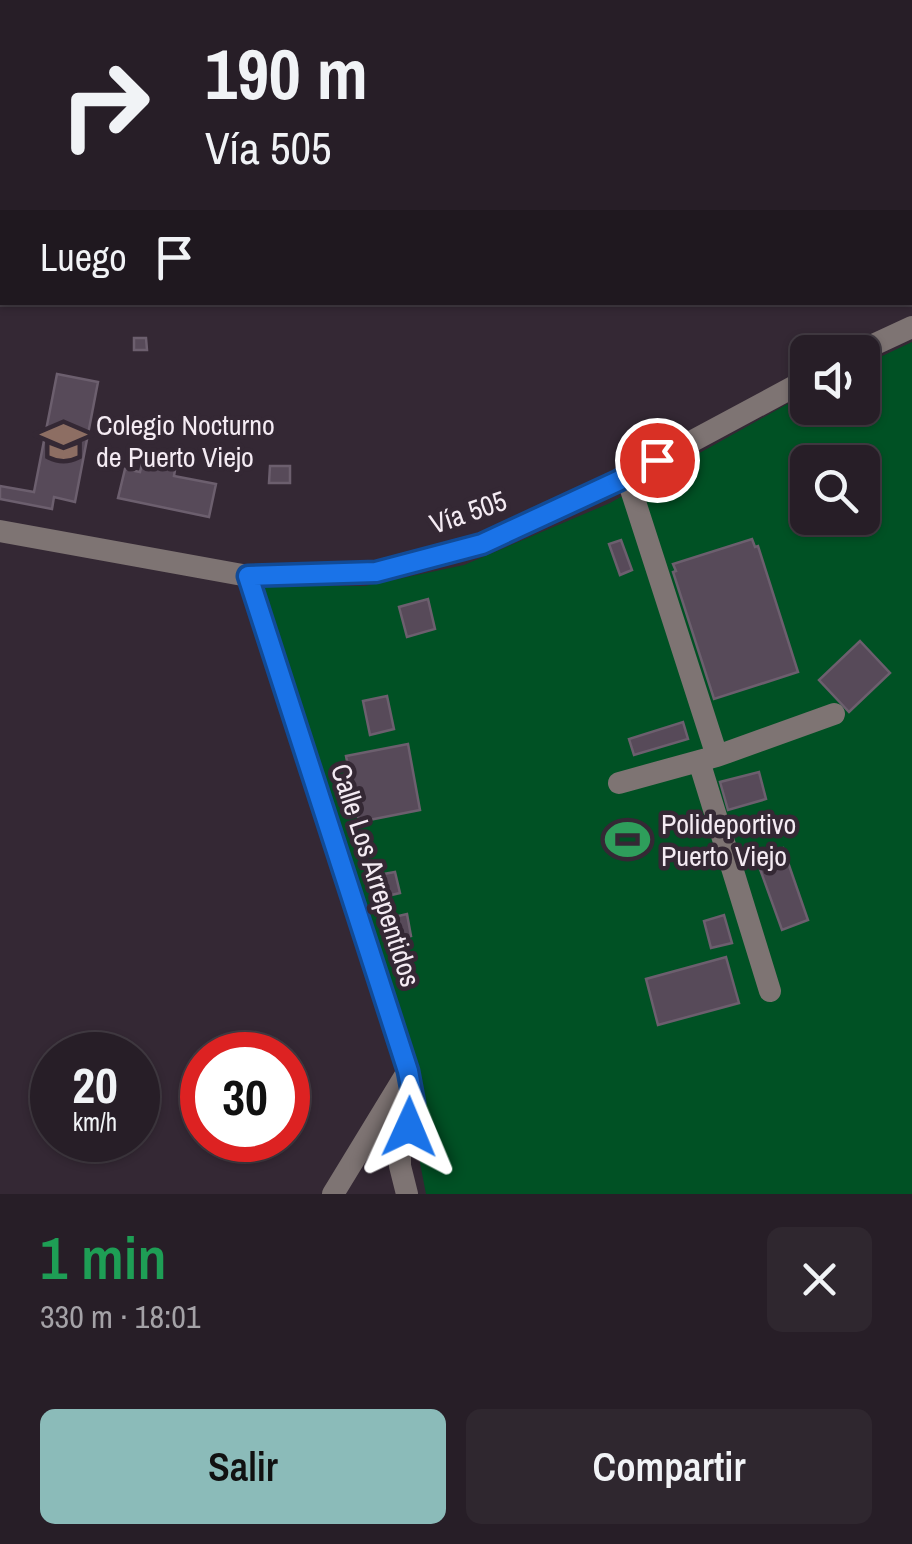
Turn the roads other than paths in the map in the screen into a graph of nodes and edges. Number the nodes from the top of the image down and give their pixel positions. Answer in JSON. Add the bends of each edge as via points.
{"nodes":[{"id":1,"x":912,"y":327,"type":"edge"},
{"id":2,"x":880,"y":342,"type":"edge"},
{"id":3,"x":790,"y":389,"type":"edge"},
{"id":4,"x":626,"y":477,"type":"junction"},
{"id":5,"x":0,"y":531,"type":"edge"},
{"id":6,"x":248,"y":576,"type":"junction"},
{"id":7,"x":834,"y":714,"type":"dead end"},
{"id":8,"x":708,"y":758,"type":"junction"},
{"id":9,"x":618,"y":784,"type":"dead end"},
{"id":10,"x":770,"y":991,"type":"dead end"},
{"id":11,"x":408,"y":1071,"type":"junction"},
{"id":12,"x":333,"y":1194,"type":"edge"},
{"id":13,"x":407,"y":1194,"type":"edge"}],
"edges":[{"from":1,"to":2,"type":"street"},
{"from":3,"to":4,"type":"street","name":"Vía 505"},
{"from":4,"to":6,"type":"street","name":"Vía 505","via":[[464,549],[376,572]]},
{"from":4,"to":8,"type":"street"},
{"from":5,"to":6,"type":"street","name":"Vía 505"},
{"from":6,"to":11,"type":"street","name":"Calle Los Arrepentidos"},
{"from":7,"to":8,"type":"street"},
{"from":8,"to":9,"type":"street"},
{"from":8,"to":10,"type":"street"},
{"from":11,"to":12,"type":"street"},
{"from":11,"to":13,"type":"street","name":"Calle Los Arrepentidos","via":[[414,1103],[400,1149]]}]}
